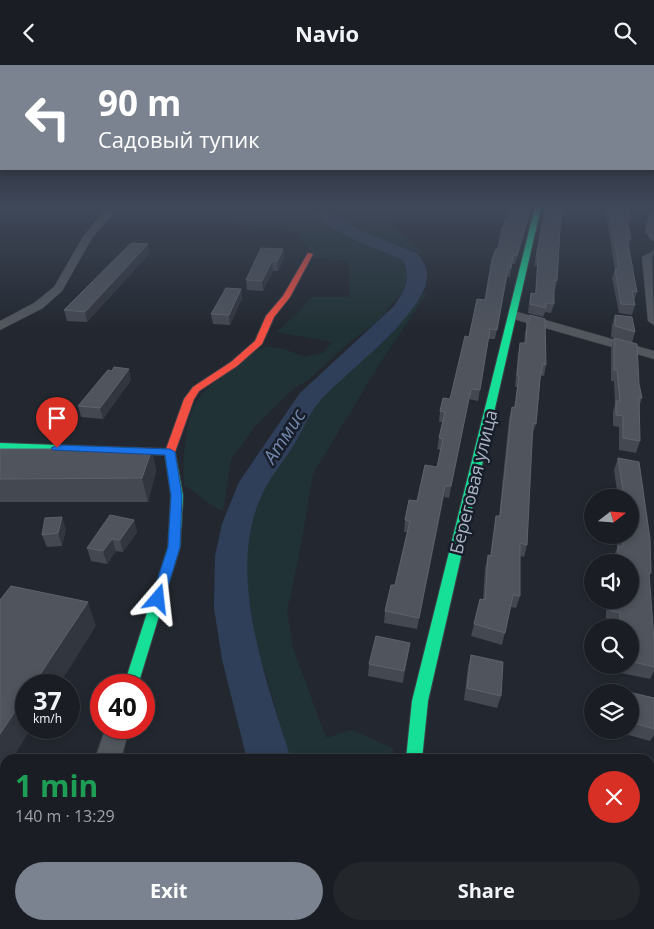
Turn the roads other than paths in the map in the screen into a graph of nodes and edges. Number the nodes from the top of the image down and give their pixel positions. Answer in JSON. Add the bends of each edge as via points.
{"nodes":[{"id":1,"x":82,"y":247,"type":"edge"},
{"id":2,"x":529,"y":247,"type":"edge"},
{"id":3,"x":654,"y":254,"type":"edge"},
{"id":4,"x":310,"y":255,"type":"dead end"},
{"id":5,"x":514,"y":315,"type":"junction"},
{"id":6,"x":654,"y":321,"type":"edge"},
{"id":7,"x":0,"y":326,"type":"edge"},
{"id":8,"x":654,"y":355,"type":"edge"},
{"id":9,"x":0,"y":446,"type":"edge"},
{"id":10,"x":170,"y":452,"type":"junction"},
{"id":11,"x":134,"y":674,"type":"edge"},
{"id":12,"x":114,"y":739,"type":"edge"},
{"id":13,"x":110,"y":754,"type":"edge"},
{"id":14,"x":415,"y":754,"type":"edge"}],
"edges":[{"from":1,"to":7,"type":"street","via":[[57,290]]},
{"from":2,"to":5,"type":"street","name":"Береговая улица"},
{"from":3,"to":6,"type":"street","via":[[647,257]]},
{"from":4,"to":10,"type":"street","via":[[286,297],[270,316],[259,342],[196,389],[189,399]]},
{"from":5,"to":8,"type":"street"},
{"from":5,"to":14,"type":"street","name":"Береговая улица","via":[[420,701]]},
{"from":9,"to":10,"type":"street"},
{"from":10,"to":11,"type":"street","via":[[176,496],[174,547]]},
{"from":12,"to":13,"type":"street"}]}
